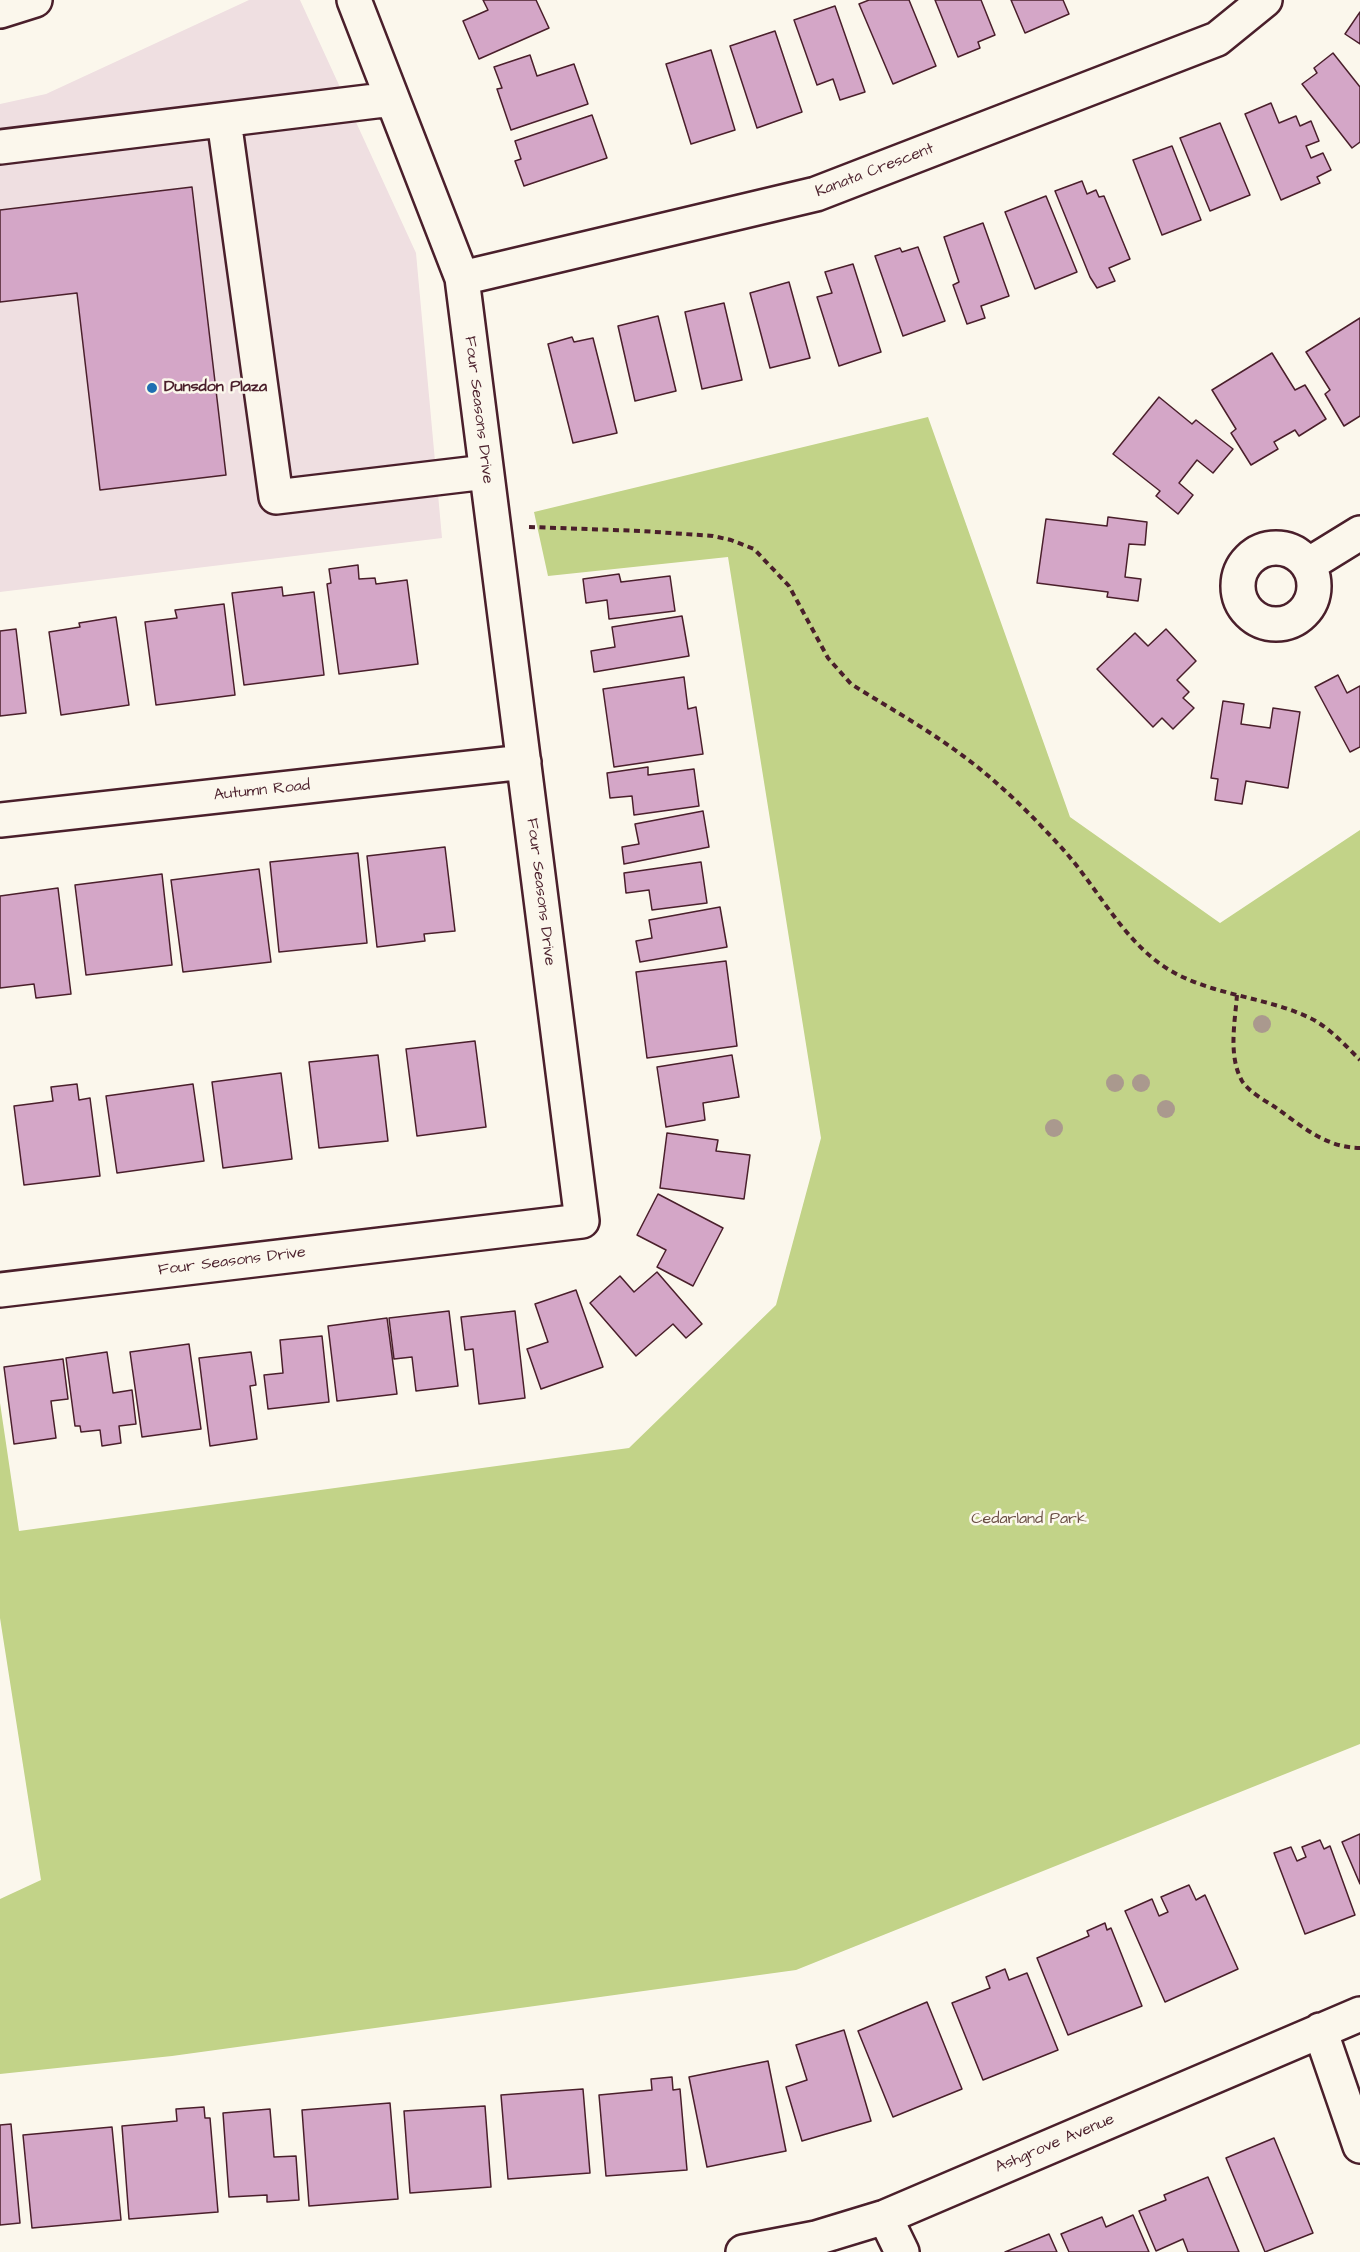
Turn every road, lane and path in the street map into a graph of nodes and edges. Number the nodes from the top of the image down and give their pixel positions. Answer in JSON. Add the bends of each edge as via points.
{"nodes":[{"id":1,"x":35,"y":0,"type":"edge"},
{"id":2,"x":354,"y":0,"type":"edge"},
{"id":3,"x":1265,"y":0,"type":"edge"},
{"id":4,"x":0,"y":11,"type":"edge"},
{"id":5,"x":392,"y":99,"type":"junction"},
{"id":6,"x":224,"y":120,"type":"junction"},
{"id":7,"x":0,"y":147,"type":"edge"},
{"id":8,"x":462,"y":278,"type":"junction"},
{"id":9,"x":486,"y":472,"type":"junction"},
{"id":10,"x":493,"y":529,"type":"junction"},
{"id":11,"x":1360,"y":533,"type":"edge"},
{"id":12,"x":1308,"y":565,"type":"dead end"},
{"id":13,"x":524,"y":762,"type":"junction"},
{"id":14,"x":0,"y":820,"type":"edge"},
{"id":15,"x":1237,"y":995,"type":"junction"},
{"id":16,"x":1360,"y":1060,"type":"edge"},
{"id":17,"x":1360,"y":1148,"type":"edge"},
{"id":18,"x":0,"y":1290,"type":"edge"},
{"id":19,"x":1360,"y":2014,"type":"edge"},
{"id":20,"x":1320,"y":2030,"type":"junction"},
{"id":21,"x":1360,"y":2146,"type":"edge"},
{"id":22,"x":885,"y":2217,"type":"junction"},
{"id":23,"x":743,"y":2252,"type":"edge"},
{"id":24,"x":902,"y":2252,"type":"edge"}],
"edges":[{"from":1,"to":4,"type":"street"},
{"from":2,"to":5,"type":"street","name":"Four Seasons Drive"},
{"from":3,"to":8,"type":"street","name":"Kanata Crescent","via":[[1217,39],[816,194]]},
{"from":5,"to":6,"type":"street"},
{"from":5,"to":8,"type":"street","name":"Four Seasons Drive"},
{"from":6,"to":7,"type":"street"},
{"from":6,"to":9,"type":"street","via":[[276,496]]},
{"from":8,"to":9,"type":"street","name":"Four Seasons Drive"},
{"from":9,"to":10,"type":"street","name":"Four Seasons Drive"},
{"from":10,"to":13,"type":"street","name":"Four Seasons Drive"},
{"from":10,"to":15,"type":"path","via":[[550,526],[713,536],[754,549],[789,586],[828,658],[851,684],[955,749],[1012,797],[1060,846],[1157,962],[1198,984]]},
{"from":11,"to":12,"type":"street"},
{"from":13,"to":14,"type":"street","name":"Autumn Road"},
{"from":13,"to":18,"type":"street","name":"Four Seasons Drive","via":[[582,1221]]},
{"from":15,"to":16,"type":"path","via":[[1310,1018]]},
{"from":15,"to":17,"type":"path","via":[[1234,1044],[1243,1083],[1303,1128],[1338,1146]]},
{"from":19,"to":20,"type":"street","name":"Ashgrove Avenue"},
{"from":20,"to":21,"type":"street"},
{"from":20,"to":22,"type":"street","name":"Ashgrove Avenue"},
{"from":22,"to":23,"type":"street","name":"Ashgrove Avenue","via":[[816,2238]]},
{"from":22,"to":24,"type":"street"}]}
